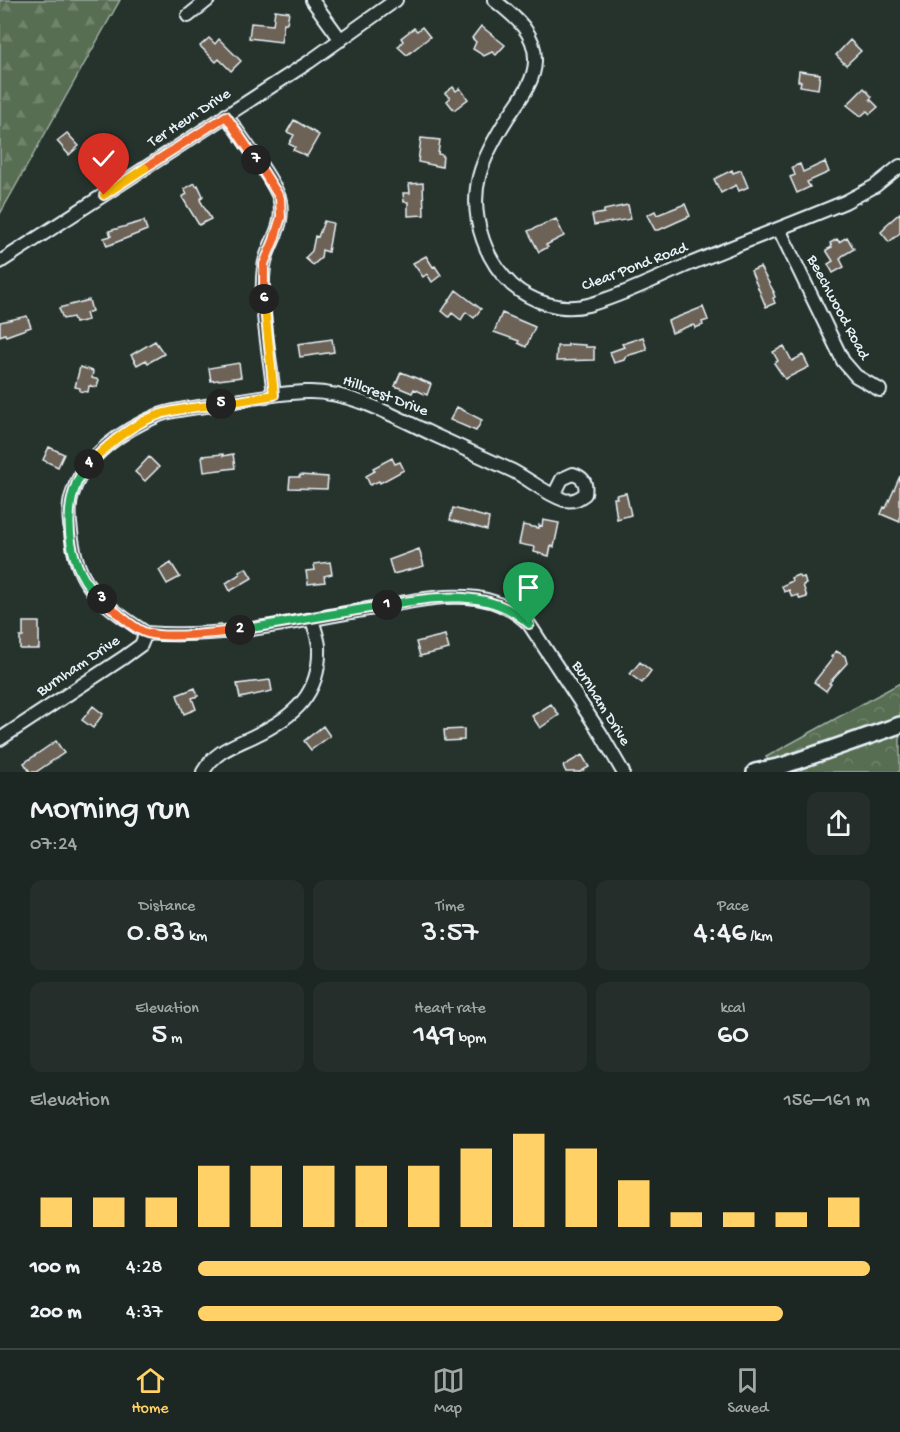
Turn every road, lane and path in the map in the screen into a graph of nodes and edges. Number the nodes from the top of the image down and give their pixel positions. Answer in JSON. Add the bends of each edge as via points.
{"nodes":[{"id":1,"x":208,"y":0,"type":"edge"},
{"id":2,"x":312,"y":0,"type":"edge"},
{"id":3,"x":396,"y":0,"type":"edge"},
{"id":4,"x":494,"y":0,"type":"edge"},
{"id":5,"x":188,"y":16,"type":"dead end"},
{"id":6,"x":341,"y":40,"type":"junction"},
{"id":7,"x":226,"y":116,"type":"junction"},
{"id":8,"x":900,"y":166,"type":"edge"},
{"id":9,"x":779,"y":229,"type":"junction"},
{"id":10,"x":0,"y":262,"type":"edge"},
{"id":11,"x":880,"y":390,"type":"dead end"},
{"id":12,"x":274,"y":395,"type":"junction"},
{"id":13,"x":554,"y":495,"type":"dead end"},
{"id":14,"x":312,"y":619,"type":"junction"},
{"id":15,"x":146,"y":633,"type":"junction"},
{"id":16,"x":900,"y":725,"type":"edge"},
{"id":17,"x":0,"y":739,"type":"edge"},
{"id":18,"x":782,"y":769,"type":"edge"},
{"id":19,"x":203,"y":772,"type":"edge"},
{"id":20,"x":622,"y":772,"type":"edge"},
{"id":21,"x":755,"y":772,"type":"edge"}],
"edges":[{"from":1,"to":5,"type":"street"},
{"from":2,"to":6,"type":"street"},
{"from":3,"to":6,"type":"street","name":"Ter Heun Drive"},
{"from":4,"to":9,"type":"street","name":"Clear Pond Road","via":[[527,30],[536,60],[532,78],[480,168],[474,195],[476,220],[488,253],[502,276],[521,292],[565,308],[588,305]]},
{"from":6,"to":7,"type":"street","name":"Ter Heun Drive"},
{"from":7,"to":10,"type":"street","name":"Ter Heun Drive"},
{"from":7,"to":12,"type":"street","via":[[280,198],[281,217],[264,264],[263,289]]},
{"from":8,"to":9,"type":"street","name":"Clear Pond Road","via":[[862,194]]},
{"from":9,"to":11,"type":"street","name":"Beechwood Road","via":[[843,361],[856,376]]},
{"from":12,"to":13,"type":"street","name":"Hillcrest Drive","via":[[337,394],[389,413]]},
{"from":12,"to":15,"type":"street","name":"Hillcrest Drive","via":[[161,414],[108,444],[84,469],[73,491],[69,513],[78,567],[100,597]]},
{"from":14,"to":15,"type":"street","name":"Burnham Drive","via":[[217,634]]},
{"from":14,"to":19,"type":"street","via":[[319,645],[317,670],[303,703],[287,718],[222,749]]},
{"from":14,"to":20,"type":"street","name":"Burnham Drive","via":[[424,597],[477,598],[506,607],[529,624]]},
{"from":15,"to":17,"type":"street","name":"Burnham Drive","via":[[141,645]]},
{"from":16,"to":18,"type":"main road"},
{"from":18,"to":21,"type":"main road"}]}
